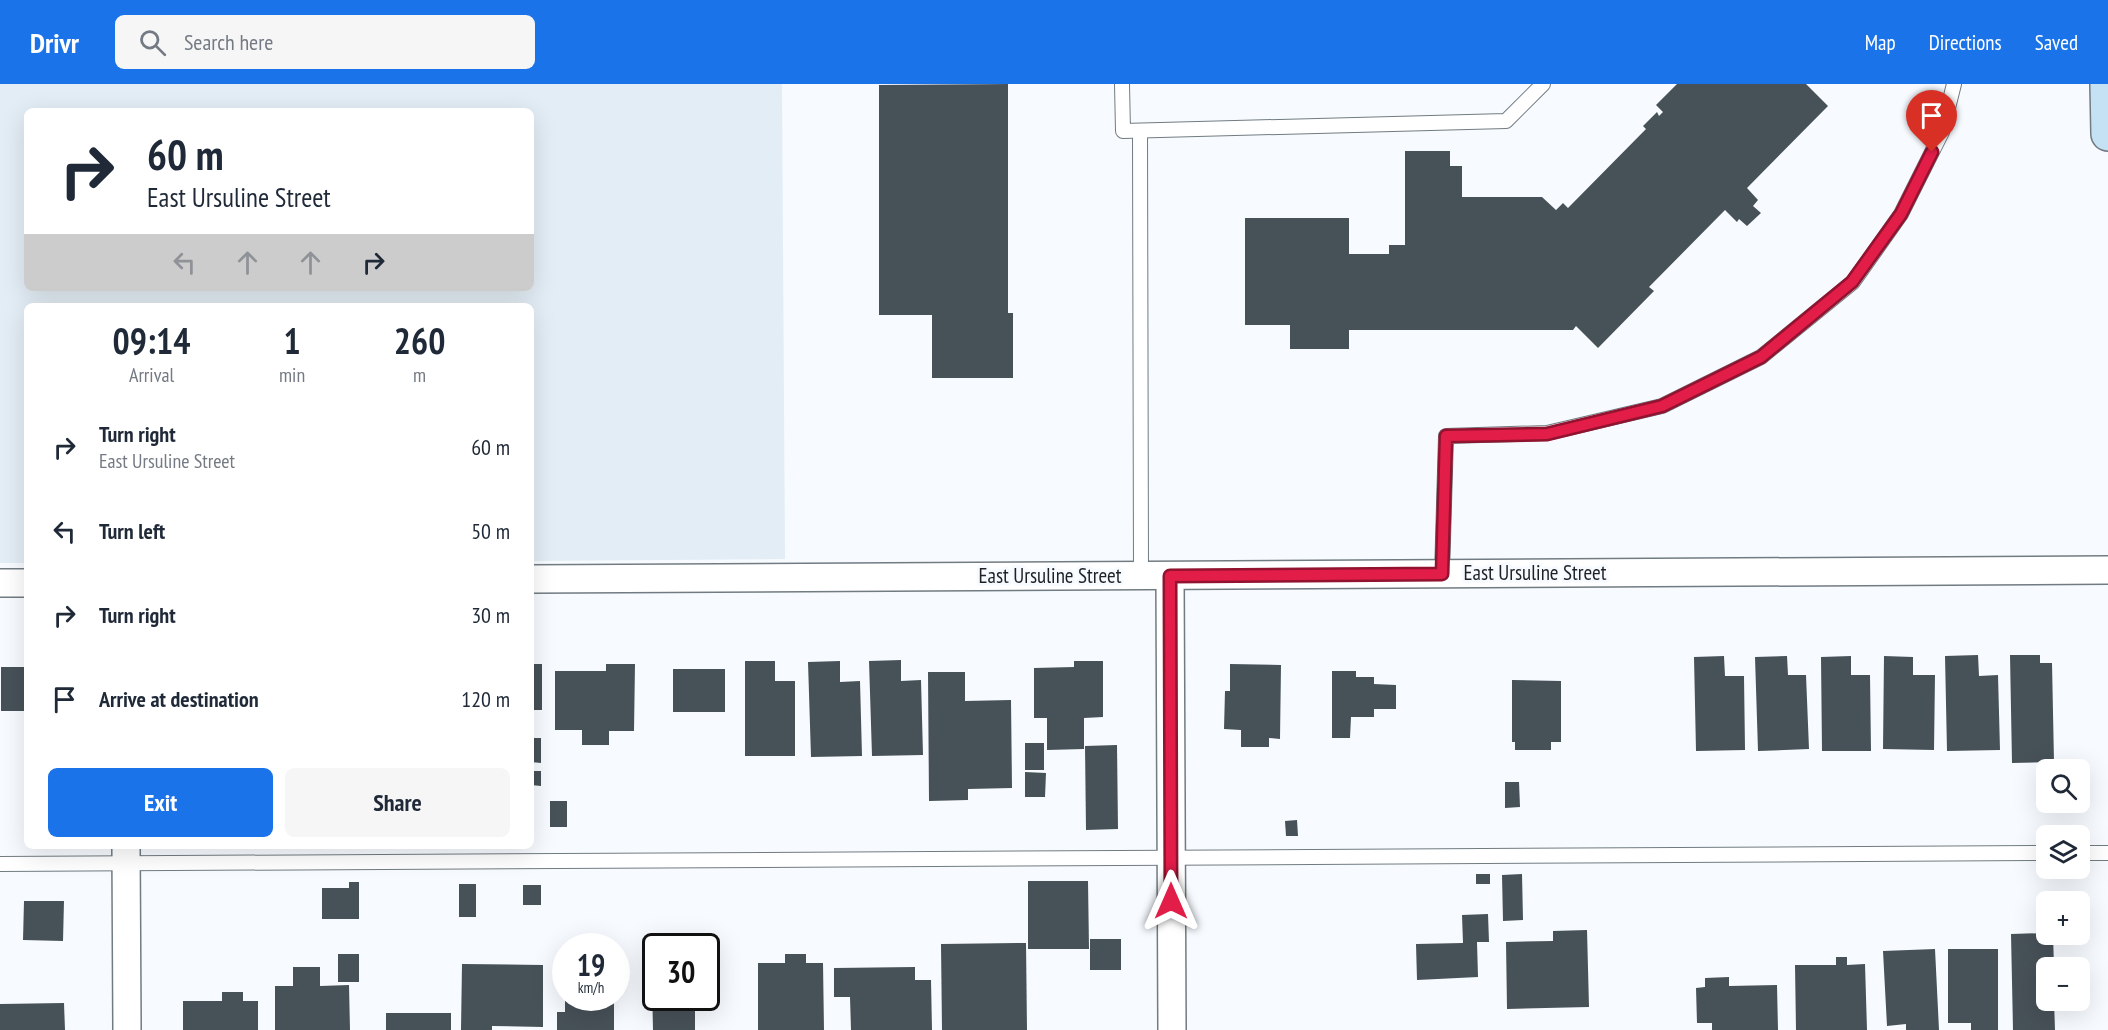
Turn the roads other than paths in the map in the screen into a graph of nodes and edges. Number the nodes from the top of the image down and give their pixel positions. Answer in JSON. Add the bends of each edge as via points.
{"nodes":[{"id":1,"x":1122,"y":84,"type":"edge"},
{"id":2,"x":1544,"y":84,"type":"edge"},
{"id":3,"x":1954,"y":84,"type":"edge"},
{"id":4,"x":2107,"y":84,"type":"edge"},
{"id":5,"x":1140,"y":131,"type":"junction"},
{"id":6,"x":2108,"y":135,"type":"edge"},
{"id":7,"x":2108,"y":570,"type":"edge"},
{"id":8,"x":1442,"y":574,"type":"junction"},
{"id":9,"x":1141,"y":576,"type":"junction"},
{"id":10,"x":1170,"y":576,"type":"junction"},
{"id":11,"x":534,"y":579,"type":"edge"},
{"id":12,"x":24,"y":582,"type":"edge"},
{"id":13,"x":0,"y":583,"type":"edge"},
{"id":14,"x":2036,"y":853,"type":"edge"},
{"id":15,"x":2090,"y":853,"type":"edge"},
{"id":16,"x":2108,"y":853,"type":"edge"},
{"id":17,"x":126,"y":854,"type":"edge"},
{"id":18,"x":1171,"y":858,"type":"junction"},
{"id":19,"x":0,"y":864,"type":"edge"},
{"id":20,"x":127,"y":1030,"type":"edge"},
{"id":21,"x":1172,"y":1030,"type":"edge"}],
"edges":[{"from":1,"to":5,"type":"lane","via":[[1123,131]]},
{"from":2,"to":5,"type":"lane","via":[[1506,122]]},
{"from":3,"to":8,"type":"lane","via":[[1942,132],[1901,214],[1852,282],[1761,357],[1662,406],[1547,434],[1446,436]]},
{"from":4,"to":6,"type":"main road"},
{"from":5,"to":9,"type":"lane"},
{"from":7,"to":8,"type":"street","name":"East Ursuline Street"},
{"from":8,"to":10,"type":"street","name":"East Ursuline Street"},
{"from":9,"to":10,"type":"street","name":"East Ursuline Street"},
{"from":9,"to":11,"type":"street","name":"East Ursuline Street"},
{"from":10,"to":18,"type":"street"},
{"from":12,"to":13,"type":"street"},
{"from":14,"to":18,"type":"lane"},
{"from":15,"to":16,"type":"lane"},
{"from":17,"to":18,"type":"lane"},
{"from":17,"to":19,"type":"lane"},
{"from":17,"to":20,"type":"street"},
{"from":18,"to":21,"type":"street"}]}
